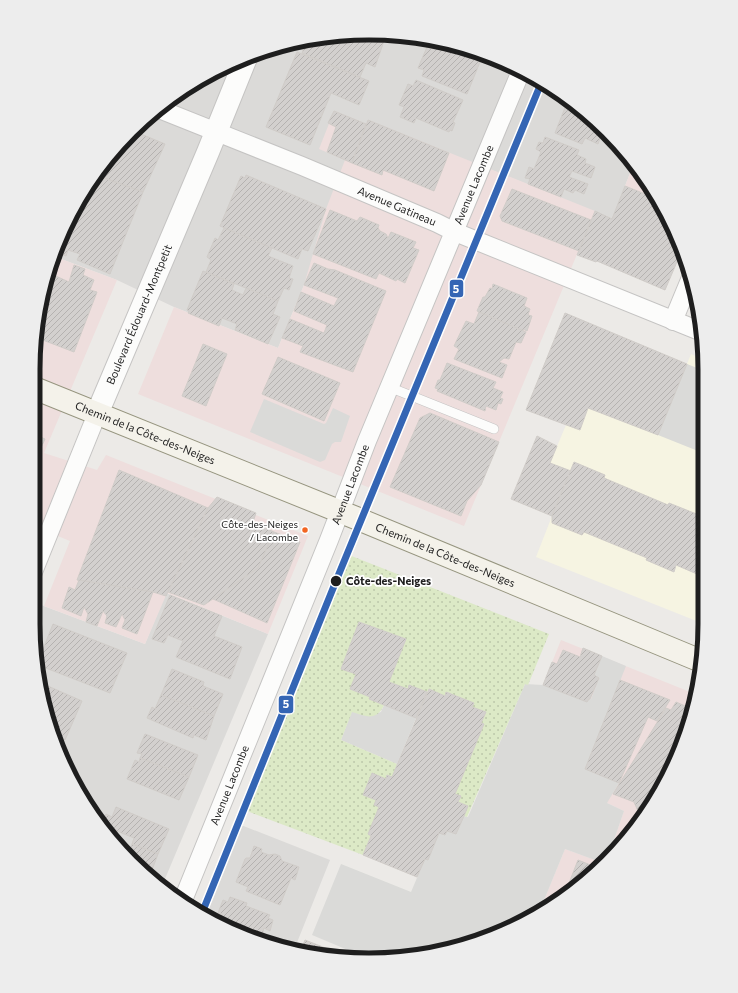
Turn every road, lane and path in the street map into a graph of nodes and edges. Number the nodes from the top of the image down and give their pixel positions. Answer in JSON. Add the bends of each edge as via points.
{"nodes":[{"id":1,"x":243,"y":65,"type":"edge"},
{"id":2,"x":519,"y":76,"type":"edge"},
{"id":3,"x":166,"y":111,"type":"edge"},
{"id":4,"x":215,"y":132,"type":"junction"},
{"id":5,"x":455,"y":232,"type":"junction"},
{"id":6,"x":687,"y":286,"type":"edge"},
{"id":7,"x":673,"y":321,"type":"junction"},
{"id":8,"x":695,"y":329,"type":"edge"},
{"id":9,"x":389,"y":387,"type":"junction"},
{"id":10,"x":40,"y":390,"type":"edge"},
{"id":11,"x":97,"y":414,"type":"junction"},
{"id":12,"x":494,"y":429,"type":"dead end"},
{"id":13,"x":340,"y":512,"type":"junction"},
{"id":14,"x":40,"y":555,"type":"edge"},
{"id":15,"x":696,"y":659,"type":"edge"},
{"id":16,"x":184,"y":897,"type":"edge"}],
"edges":[{"from":1,"to":4,"type":"street","name":"Boulevard Édouard-Montpetit"},
{"from":2,"to":5,"type":"street","name":"Avenue Lacombe"},
{"from":3,"to":4,"type":"street","name":"Avenue Gatineau"},
{"from":4,"to":5,"type":"street","name":"Avenue Gatineau","via":[[308,168]]},
{"from":4,"to":11,"type":"street","name":"Boulevard Édouard-Montpetit"},
{"from":5,"to":7,"type":"street","name":"Avenue Gatineau"},
{"from":5,"to":9,"type":"street","name":"Avenue Lacombe"},
{"from":6,"to":7,"type":"street"},
{"from":7,"to":8,"type":"street","name":"Avenue Gatineau"},
{"from":9,"to":12,"type":"lane"},
{"from":9,"to":13,"type":"street","name":"Avenue Lacombe"},
{"from":10,"to":11,"type":"main road","name":"Chemin de la Côte-des-Neiges"},
{"from":11,"to":13,"type":"main road","name":"Chemin de la Côte-des-Neiges"},
{"from":11,"to":14,"type":"street","name":"Boulevard Édouard-Montpetit"},
{"from":13,"to":15,"type":"main road","name":"Chemin de la Côte-des-Neiges"},
{"from":13,"to":16,"type":"street","name":"Avenue Lacombe"}]}
